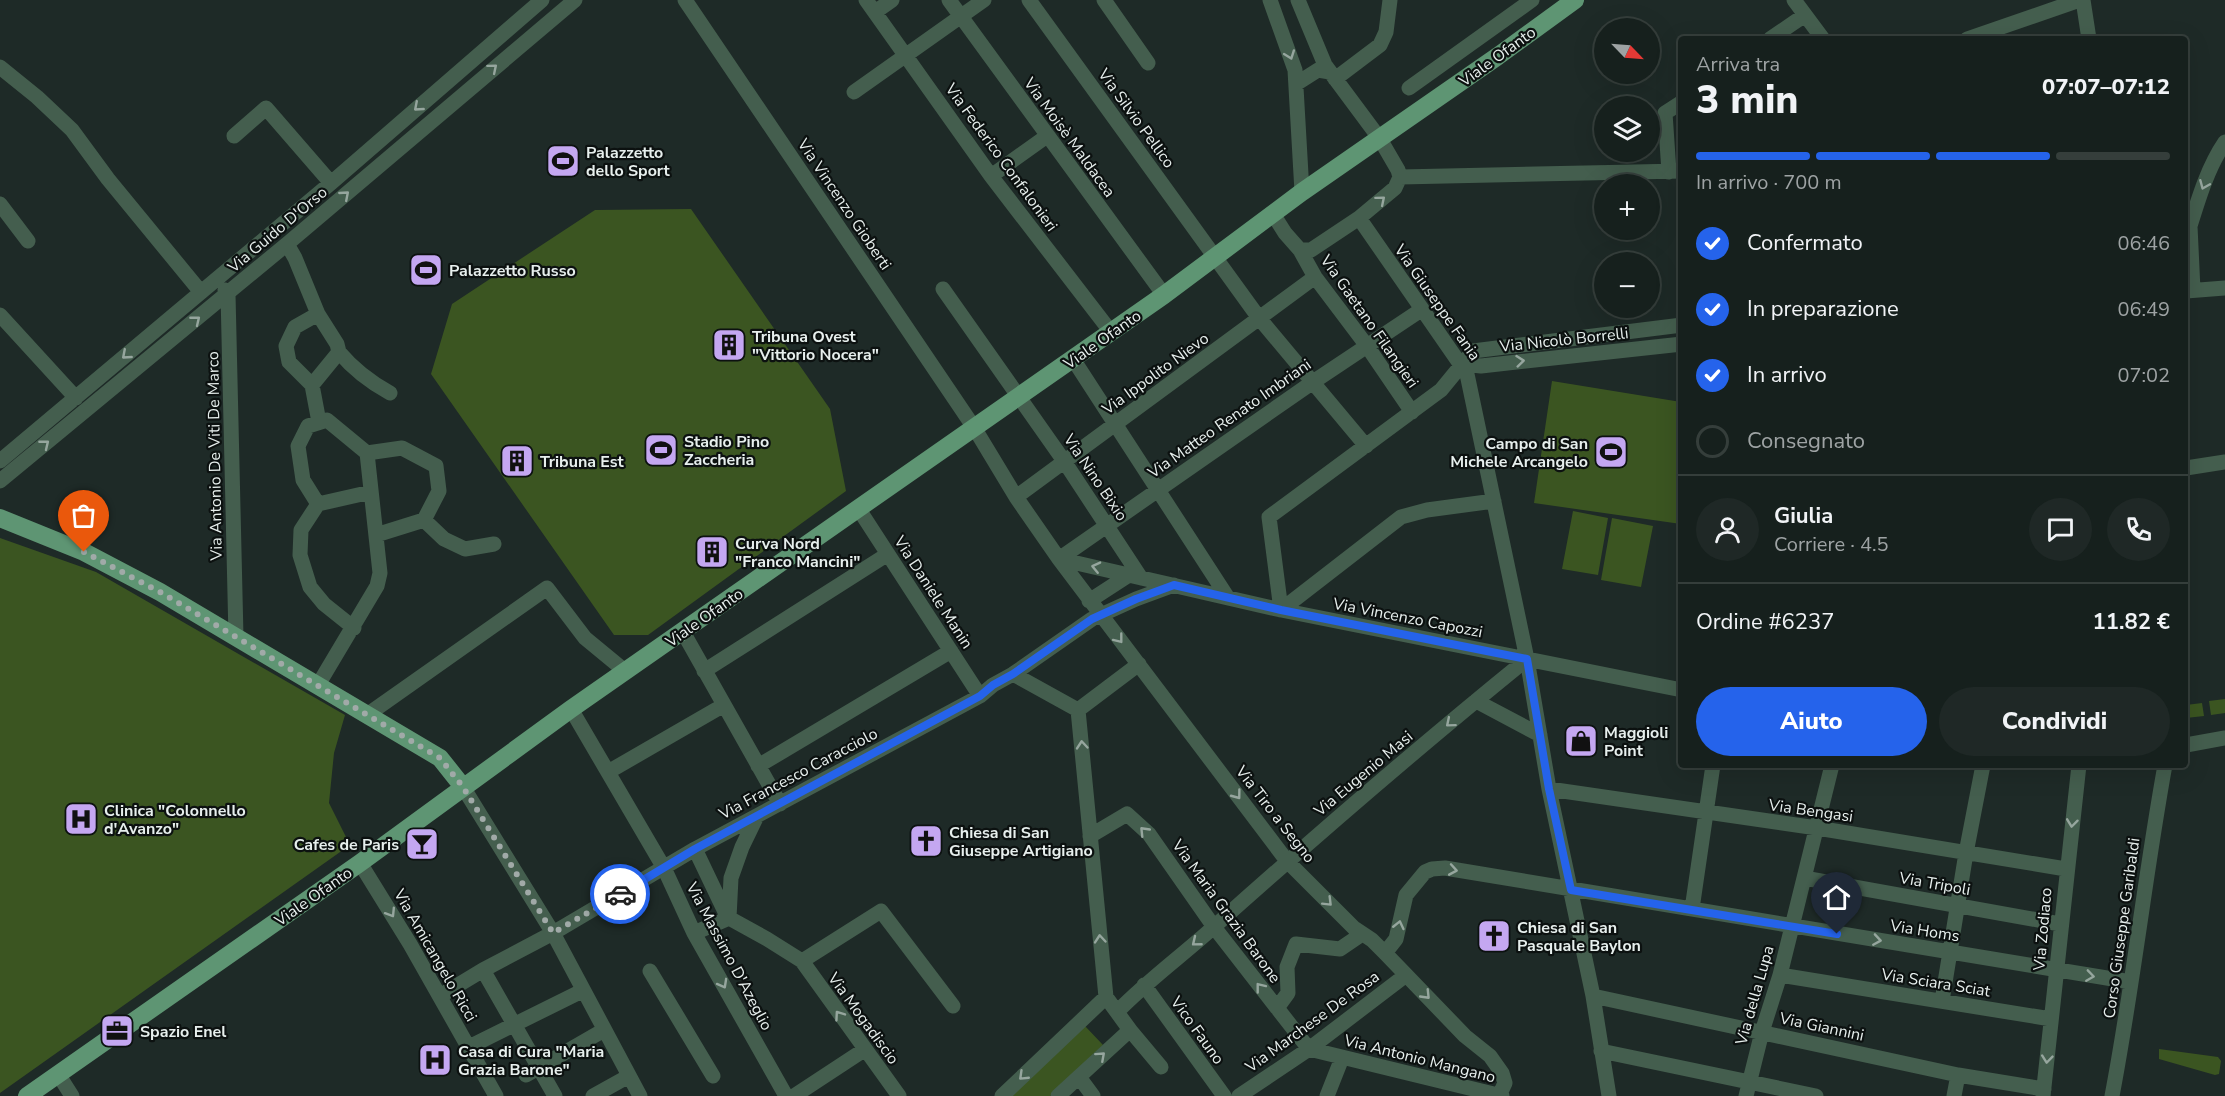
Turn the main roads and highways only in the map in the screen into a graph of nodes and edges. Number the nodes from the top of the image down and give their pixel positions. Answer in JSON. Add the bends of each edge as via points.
{"nodes":[{"id":1,"x":1575,"y":0,"type":"edge"},
{"id":2,"x":0,"y":518,"type":"edge"},
{"id":3,"x":463,"y":787,"type":"junction"},
{"id":4,"x":27,"y":1096,"type":"edge"}],
"edges":[{"from":1,"to":3,"type":"main road","name":"Viale Ofanto","via":[[975,429]]},
{"from":2,"to":3,"type":"main road","via":[[84,552],[160,592],[440,758]]},
{"from":3,"to":4,"type":"main road","name":"Viale Ofanto"}]}
